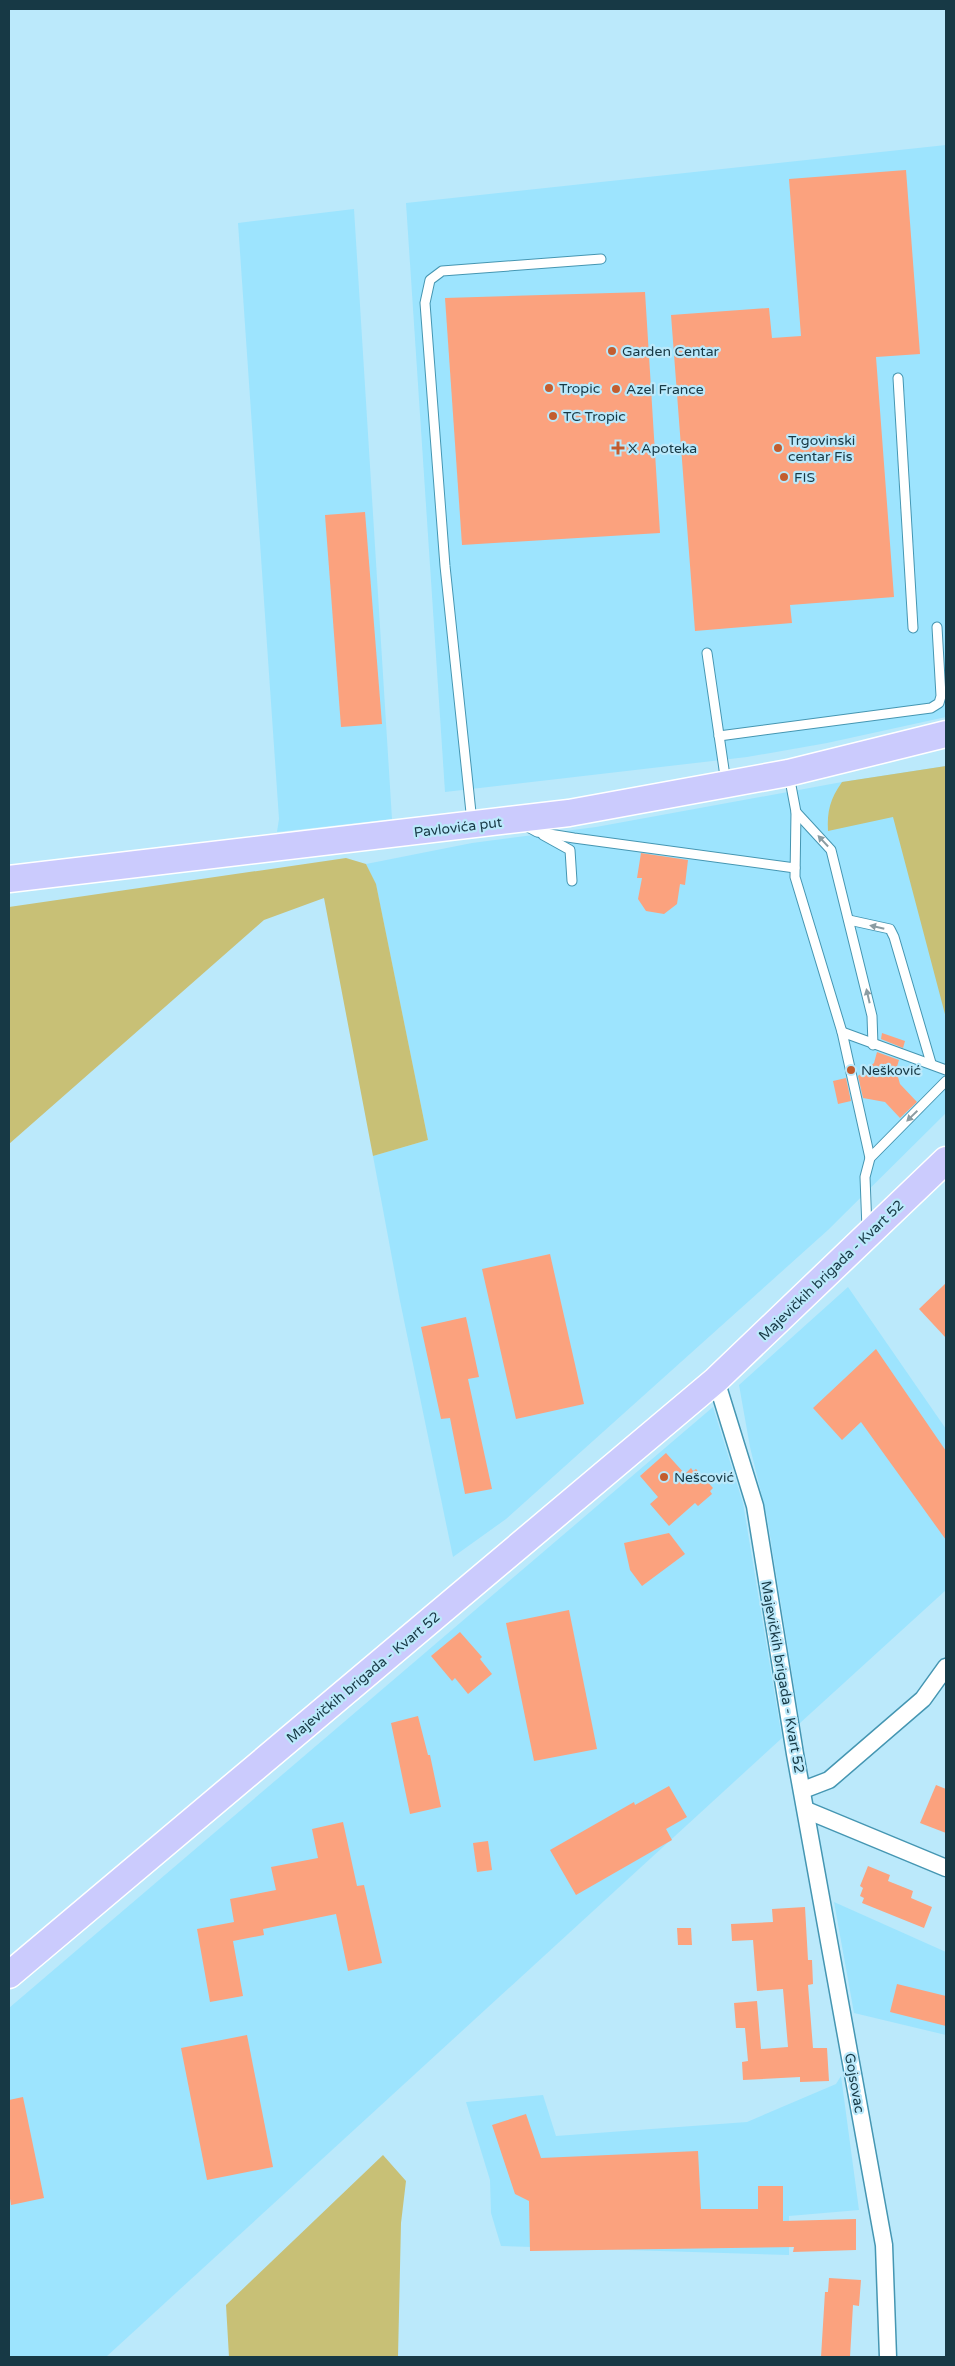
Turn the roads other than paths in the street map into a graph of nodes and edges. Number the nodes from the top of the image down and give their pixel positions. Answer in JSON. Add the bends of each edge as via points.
{"nodes":[{"id":1,"x":601,"y":259,"type":"dead end"},
{"id":2,"x":898,"y":378,"type":"dead end"},
{"id":3,"x":937,"y":627,"type":"dead end"},
{"id":4,"x":913,"y":628,"type":"dead end"},
{"id":5,"x":707,"y":653,"type":"dead end"},
{"id":6,"x":946,"y":734,"type":"edge"},
{"id":7,"x":719,"y":736,"type":"junction"},
{"id":8,"x":946,"y":739,"type":"edge"},
{"id":9,"x":902,"y":746,"type":"junction"},
{"id":10,"x":788,"y":773,"type":"junction"},
{"id":11,"x":727,"y":786,"type":"junction"},
{"id":12,"x":796,"y":812,"type":"junction"},
{"id":13,"x":514,"y":820,"type":"junction"},
{"id":14,"x":472,"y":825,"type":"junction"},
{"id":15,"x":537,"y":832,"type":"junction"},
{"id":16,"x":795,"y":868,"type":"junction"},
{"id":17,"x":9,"y":879,"type":"edge"},
{"id":18,"x":572,"y":880,"type":"dead end"},
{"id":19,"x":849,"y":920,"type":"junction"},
{"id":20,"x":842,"y":1032,"type":"junction"},
{"id":21,"x":873,"y":1045,"type":"junction"},
{"id":22,"x":931,"y":1063,"type":"junction"},
{"id":23,"x":946,"y":1070,"type":"edge"},
{"id":24,"x":946,"y":1081,"type":"edge"},
{"id":25,"x":870,"y":1158,"type":"junction"},
{"id":26,"x":946,"y":1160,"type":"edge"},
{"id":27,"x":868,"y":1236,"type":"junction"},
{"id":28,"x":716,"y":1380,"type":"junction"},
{"id":29,"x":946,"y":1666,"type":"edge"},
{"id":30,"x":803,"y":1790,"type":"junction"},
{"id":31,"x":806,"y":1810,"type":"junction"},
{"id":32,"x":946,"y":1868,"type":"edge"},
{"id":33,"x":9,"y":1975,"type":"edge"},
{"id":34,"x":888,"y":2357,"type":"edge"}],
"edges":[{"from":1,"to":14,"type":"lane","via":[[442,271],[430,280],[426,303],[445,556]]},
{"from":2,"to":4,"type":"lane"},
{"from":3,"to":7,"type":"lane","via":[[941,696],[939,703],[931,708]]},
{"from":5,"to":7,"type":"lane"},
{"from":6,"to":9,"type":"main road"},
{"from":7,"to":11,"type":"lane"},
{"from":8,"to":9,"type":"main road"},
{"from":9,"to":10,"type":"main road","name":"Pavlovića put"},
{"from":10,"to":11,"type":"main road","name":"Pavlovića put"},
{"from":10,"to":12,"type":"lane"},
{"from":11,"to":13,"type":"main road","name":"Pavlovića put"},
{"from":12,"to":16,"type":"lane"},
{"from":19,"to":12,"type":"lane","one_way":true,"via":[[831,850]]},
{"from":13,"to":14,"type":"main road","name":"Pavlovića put"},
{"from":13,"to":15,"type":"lane"},
{"from":14,"to":17,"type":"main road","name":"Pavlovića put"},
{"from":15,"to":16,"type":"lane"},
{"from":15,"to":18,"type":"lane","via":[[570,850]]},
{"from":16,"to":20,"type":"lane"},
{"from":21,"to":19,"type":"lane","one_way":true,"via":[[872,1016]]},
{"from":22,"to":19,"type":"lane","one_way":true,"via":[[890,929]]},
{"from":20,"to":21,"type":"lane"},
{"from":20,"to":25,"type":"lane"},
{"from":21,"to":22,"type":"lane"},
{"from":22,"to":23,"type":"lane"},
{"from":24,"to":25,"type":"lane","one_way":true},
{"from":25,"to":27,"type":"lane","via":[[865,1177]]},
{"from":26,"to":27,"type":"main road","name":"Majevičkih brigada - Kvart 52"},
{"from":27,"to":28,"type":"main road","name":"Majevičkih brigada - Kvart 52"},
{"from":28,"to":30,"type":"street","name":"Majevičkih brigada - Kvart 52","via":[[755,1506]]},
{"from":28,"to":33,"type":"main road","name":"Majevičkih brigada - Kvart 52"},
{"from":29,"to":30,"type":"street","name":"Majevičkih brigada - Kvart 52","via":[[923,1698],[829,1780]]},
{"from":30,"to":31,"type":"street","name":"Gojsovac"},
{"from":31,"to":32,"type":"street"},
{"from":31,"to":34,"type":"street","name":"Gojsovac","via":[[884,2245]]}]}
